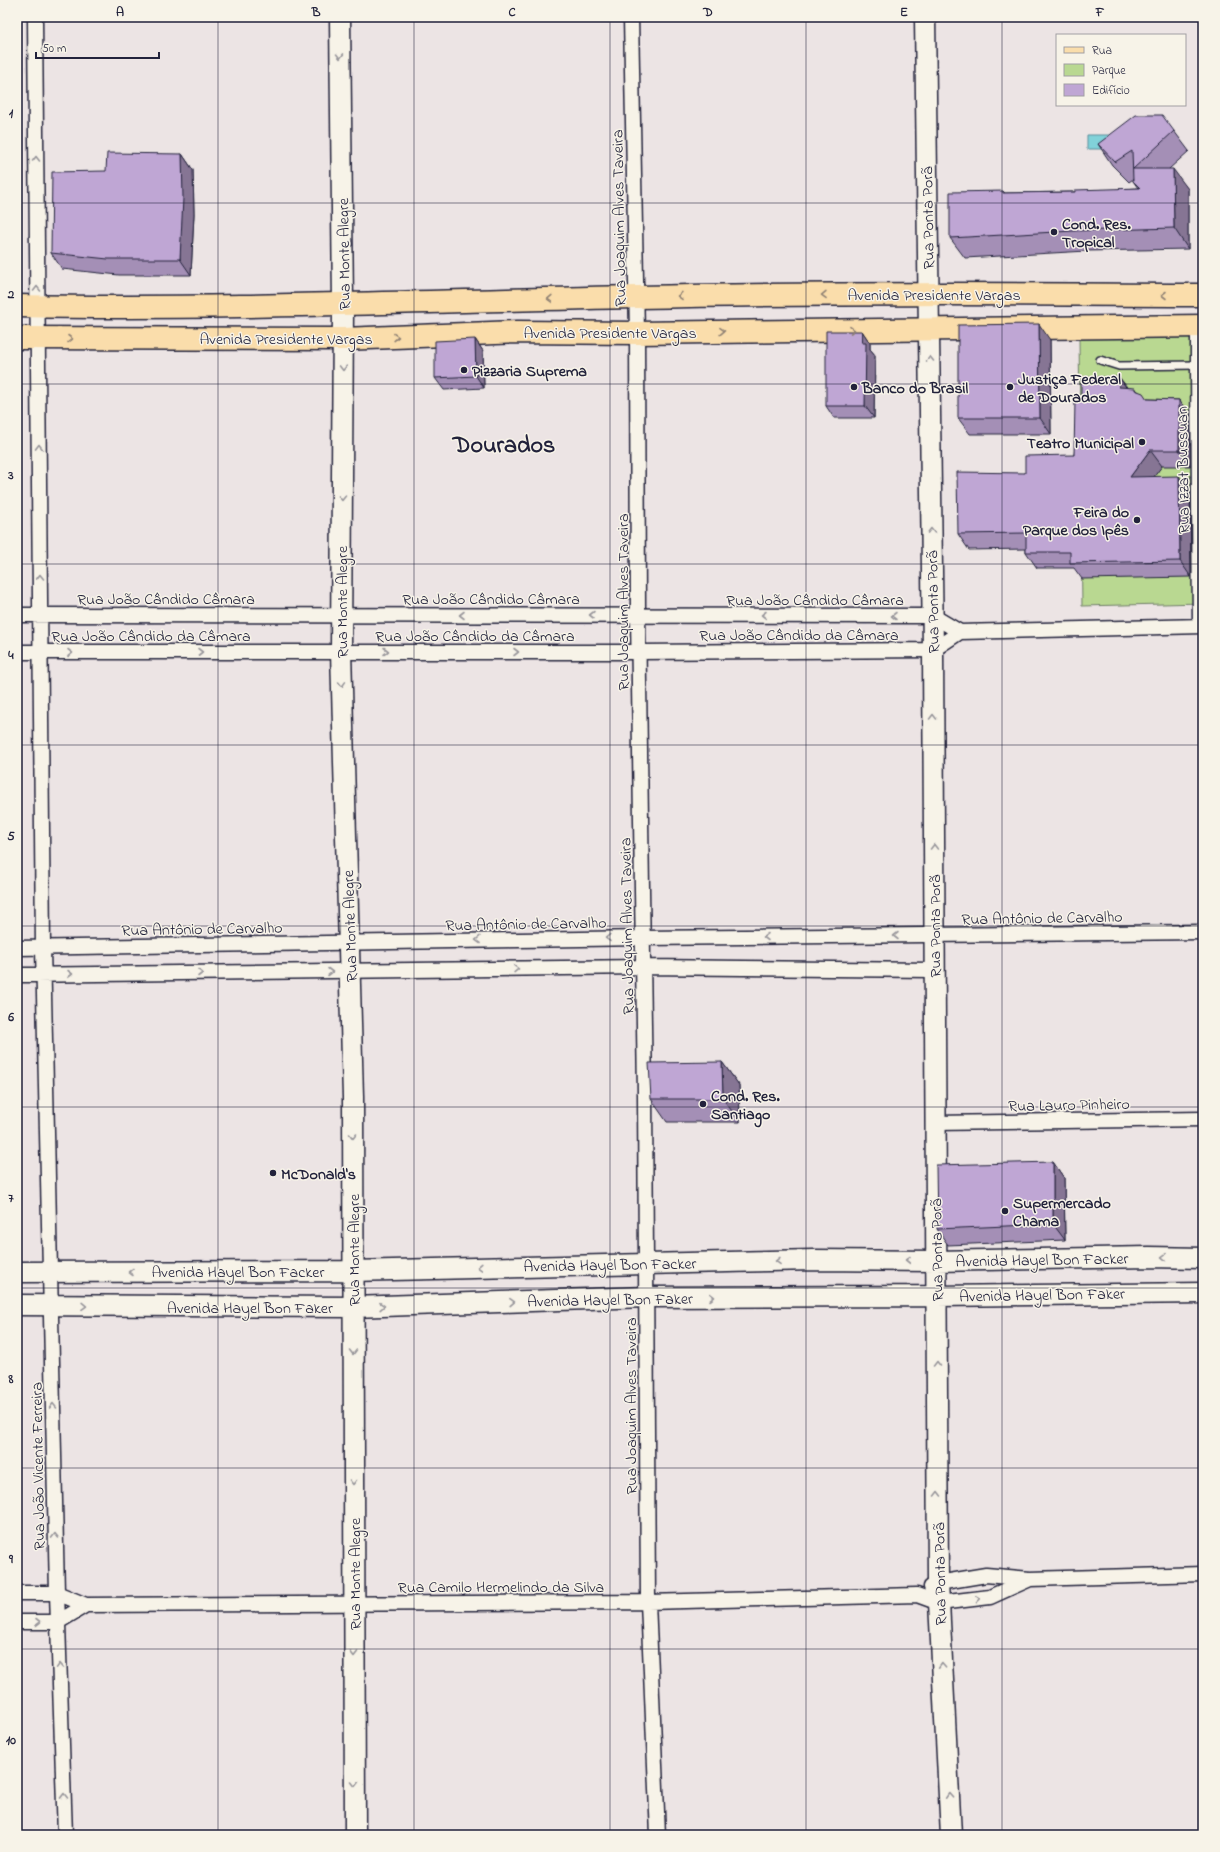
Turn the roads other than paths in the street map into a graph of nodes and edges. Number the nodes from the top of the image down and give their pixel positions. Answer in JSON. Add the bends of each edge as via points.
{"nodes":[{"id":1,"x":35,"y":17,"type":"edge"},
{"id":2,"x":340,"y":17,"type":"edge"},
{"id":3,"x":631,"y":17,"type":"edge"},
{"id":4,"x":925,"y":17,"type":"edge"},
{"id":5,"x":928,"y":294,"type":"junction"},
{"id":6,"x":1203,"y":295,"type":"edge"},
{"id":7,"x":637,"y":297,"type":"junction"},
{"id":8,"x":343,"y":305,"type":"junction"},
{"id":9,"x":27,"y":306,"type":"edge"},
{"id":10,"x":121,"y":306,"type":"junction"},
{"id":11,"x":1200,"y":326,"type":"edge"},
{"id":12,"x":929,"y":329,"type":"junction"},
{"id":13,"x":638,"y":332,"type":"junction"},
{"id":14,"x":27,"y":338,"type":"edge"},
{"id":15,"x":120,"y":339,"type":"junction"},
{"id":16,"x":343,"y":339,"type":"junction"},
{"id":17,"x":1100,"y":360,"type":"dead end"},
{"id":18,"x":1201,"y":369,"type":"edge"},
{"id":19,"x":1202,"y":572,"type":"edge"},
{"id":20,"x":340,"y":614,"type":"junction"},
{"id":21,"x":17,"y":615,"type":"edge"},
{"id":22,"x":638,"y":615,"type":"junction"},
{"id":23,"x":40,"y":616,"type":"junction"},
{"id":24,"x":933,"y":616,"type":"junction"},
{"id":25,"x":1201,"y":626,"type":"edge"},
{"id":26,"x":960,"y":632,"type":"junction"},
{"id":27,"x":933,"y":650,"type":"junction"},
{"id":28,"x":341,"y":651,"type":"junction"},
{"id":29,"x":17,"y":652,"type":"edge"},
{"id":30,"x":639,"y":652,"type":"junction"},
{"id":31,"x":40,"y":653,"type":"junction"},
{"id":32,"x":1203,"y":932,"type":"edge"},
{"id":33,"x":934,"y":936,"type":"junction"},
{"id":34,"x":643,"y":938,"type":"junction"},
{"id":35,"x":349,"y":942,"type":"junction"},
{"id":36,"x":17,"y":948,"type":"edge"},
{"id":37,"x":43,"y":948,"type":"junction"},
{"id":38,"x":643,"y":967,"type":"junction"},
{"id":39,"x":934,"y":970,"type":"junction"},
{"id":40,"x":350,"y":972,"type":"junction"},
{"id":41,"x":44,"y":974,"type":"junction"},
{"id":42,"x":17,"y":975,"type":"edge"},
{"id":43,"x":1203,"y":1119,"type":"edge"},
{"id":44,"x":935,"y":1123,"type":"junction"},
{"id":45,"x":1203,"y":1258,"type":"edge"},
{"id":46,"x":936,"y":1261,"type":"junction"},
{"id":47,"x":645,"y":1263,"type":"junction"},
{"id":48,"x":352,"y":1271,"type":"junction"},
{"id":49,"x":17,"y":1272,"type":"edge"},
{"id":50,"x":51,"y":1273,"type":"junction"},
{"id":51,"x":1203,"y":1292,"type":"edge"},
{"id":52,"x":937,"y":1296,"type":"junction"},
{"id":53,"x":646,"y":1297,"type":"junction"},
{"id":54,"x":17,"y":1304,"type":"edge"},
{"id":55,"x":51,"y":1305,"type":"junction"},
{"id":56,"x":353,"y":1307,"type":"junction"},
{"id":57,"x":1203,"y":1574,"type":"edge"},
{"id":58,"x":1030,"y":1579,"type":"junction"},
{"id":59,"x":938,"y":1583,"type":"junction"},
{"id":60,"x":17,"y":1593,"type":"edge"},
{"id":61,"x":57,"y":1593,"type":"junction"},
{"id":62,"x":917,"y":1595,"type":"junction"},
{"id":63,"x":648,"y":1602,"type":"junction"},
{"id":64,"x":939,"y":1603,"type":"junction"},
{"id":65,"x":354,"y":1604,"type":"junction"},
{"id":66,"x":86,"y":1605,"type":"junction"},
{"id":67,"x":17,"y":1622,"type":"edge"},
{"id":68,"x":58,"y":1622,"type":"junction"},
{"id":69,"x":65,"y":1835,"type":"edge"},
{"id":70,"x":355,"y":1835,"type":"edge"},
{"id":71,"x":658,"y":1835,"type":"edge"},
{"id":72,"x":951,"y":1835,"type":"edge"}],
"edges":[{"from":9,"to":1,"type":"street","name":"Rua João Vicente Ferreira","one_way":true},
{"from":2,"to":8,"type":"street","name":"Rua Monte Alegre","one_way":true},
{"from":3,"to":7,"type":"street","name":"Rua Joaquim Alves Taveira"},
{"from":4,"to":5,"type":"street","name":"Rua Ponta Porã"},
{"from":6,"to":5,"type":"main road","name":"Avenida Presidente Vargas","one_way":true},
{"from":5,"to":7,"type":"main road","name":"Avenida Presidente Vargas","one_way":true},
{"from":5,"to":12,"type":"street","name":"Rua Ponta Porã"},
{"from":7,"to":8,"type":"main road","name":"Avenida Presidente Vargas","one_way":true},
{"from":7,"to":13,"type":"street","name":"Rua Joaquim Alves Taveira"},
{"from":8,"to":10,"type":"main road","name":"Avenida Presidente Vargas"},
{"from":8,"to":16,"type":"street","name":"Rua Monte Alegre"},
{"from":9,"to":10,"type":"main road","name":"Avenida Presidente Vargas"},
{"from":9,"to":14,"type":"street","name":"Rua João Vicente Ferreira"},
{"from":10,"to":15,"type":"main road"},
{"from":11,"to":12,"type":"main road","name":"Avenida Presidente Vargas"},
{"from":11,"to":18,"type":"street","name":"Rua Izzat Bussuan"},
{"from":13,"to":12,"type":"main road","name":"Avenida Presidente Vargas","one_way":true},
{"from":24,"to":12,"type":"street","name":"Rua Ponta Porã","one_way":true},
{"from":16,"to":13,"type":"main road","name":"Avenida Presidente Vargas","one_way":true,"via":[[518,332]]},
{"from":13,"to":22,"type":"street","name":"Rua Joaquim Alves Taveira"},
{"from":14,"to":15,"type":"main road","name":"Avenida Presidente Vargas","one_way":true},
{"from":23,"to":14,"type":"street","name":"Rua João Vicente Ferreira","one_way":true},
{"from":15,"to":16,"type":"main road","name":"Avenida Presidente Vargas"},
{"from":16,"to":20,"type":"street","name":"Rua Monte Alegre","one_way":true},
{"from":17,"to":18,"type":"lane","via":[[1119,366]]},
{"from":18,"to":19,"type":"street","name":"Rua Izzat Bussuan"},
{"from":19,"to":25,"type":"street","name":"Rua Izzat Bussuan"},
{"from":22,"to":20,"type":"street","name":"Rua João Cândido Câmara","one_way":true},
{"from":20,"to":23,"type":"street","name":"Rua João Cândido Câmara"},
{"from":20,"to":28,"type":"street","name":"Rua Monte Alegre"},
{"from":21,"to":23,"type":"street","name":"Rua João Cândido Câmara"},
{"from":24,"to":22,"type":"street","name":"Rua João Cândido Câmara","one_way":true},
{"from":22,"to":30,"type":"street","name":"Rua Joaquim Alves Taveira"},
{"from":23,"to":31,"type":"street","name":"Rua João Vicente Ferreira"},
{"from":24,"to":26,"type":"street"},
{"from":24,"to":27,"type":"street","name":"Rua Ponta Porã"},
{"from":25,"to":26,"type":"street"},
{"from":26,"to":27,"type":"street"},
{"from":27,"to":30,"type":"street","name":"Rua João Cândido da Câmara"},
{"from":33,"to":27,"type":"street","name":"Rua Ponta Porã","one_way":true},
{"from":28,"to":30,"type":"street","name":"Rua João Cândido da Câmara","one_way":true},
{"from":31,"to":28,"type":"street","name":"Rua João Cândido da Câmara","one_way":true},
{"from":28,"to":35,"type":"street","name":"Rua Monte Alegre","one_way":true},
{"from":29,"to":31,"type":"street","name":"Rua João Cândido da Câmara"},
{"from":30,"to":34,"type":"street","name":"Rua Joaquim Alves Taveira"},
{"from":31,"to":37,"type":"street","name":"Rua João Vicente Ferreira"},
{"from":32,"to":33,"type":"street","name":"Rua Antônio de Carvalho"},
{"from":33,"to":34,"type":"street","name":"Rua Antônio de Carvalho","one_way":true},
{"from":33,"to":39,"type":"street","name":"Rua Ponta Porã"},
{"from":34,"to":35,"type":"street","name":"Rua Antônio de Carvalho","one_way":true},
{"from":34,"to":38,"type":"street","name":"Rua Joaquim Alves Taveira"},
{"from":35,"to":37,"type":"street","name":"Rua Antônio de Carvalho"},
{"from":35,"to":40,"type":"street","name":"Rua Monte Alegre"},
{"from":36,"to":37,"type":"street","name":"Rua Antônio de Carvalho"},
{"from":37,"to":41,"type":"street","name":"Rua João Vicente Ferreira"},
{"from":38,"to":39,"type":"street"},
{"from":40,"to":38,"type":"street","one_way":true},
{"from":38,"to":47,"type":"street","name":"Rua Joaquim Alves Taveira"},
{"from":39,"to":44,"type":"street","name":"Rua Ponta Porã"},
{"from":41,"to":40,"type":"street","one_way":true},
{"from":40,"to":48,"type":"street","name":"Rua Monte Alegre","one_way":true,"via":[[353,1097]]},
{"from":41,"to":42,"type":"street"},
{"from":41,"to":50,"type":"street","name":"Rua João Vicente Ferreira"},
{"from":43,"to":44,"type":"street","name":"Rua Lauro Pinheiro"},
{"from":44,"to":46,"type":"street","name":"Rua Ponta Porã"},
{"from":45,"to":46,"type":"street","name":"Avenida Hayel Bon Facker","one_way":true},
{"from":46,"to":47,"type":"street","name":"Avenida Hayel Bon Facker","one_way":true},
{"from":46,"to":52,"type":"street","name":"Rua Ponta Porã"},
{"from":47,"to":48,"type":"street","name":"Avenida Hayel Bon Facker","one_way":true},
{"from":47,"to":53,"type":"street","name":"Rua Joaquim Alves Taveira"},
{"from":48,"to":50,"type":"street","name":"Avenida Hayel Bon Facker","one_way":true},
{"from":48,"to":56,"type":"street","name":"Rua Monte Alegre"},
{"from":49,"to":50,"type":"street","name":"Avenida Hayel Bon Facker"},
{"from":50,"to":55,"type":"street","name":"Rua João Vicente Ferreira"},
{"from":51,"to":52,"type":"street","name":"Avenida Hayel Bon Faker"},
{"from":53,"to":52,"type":"street","name":"Avenida Hayel Bon Faker","one_way":true},
{"from":59,"to":52,"type":"street","name":"Rua Ponta Porã","one_way":true},
{"from":56,"to":53,"type":"street","name":"Avenida Hayel Bon Faker","one_way":true},
{"from":53,"to":63,"type":"street","name":"Rua Joaquim Alves Taveira"},
{"from":54,"to":55,"type":"street","name":"Avenida Hayel Bon Faker"},
{"from":55,"to":56,"type":"street","name":"Avenida Hayel Bon Faker","one_way":true},
{"from":61,"to":55,"type":"street","name":"Rua João Vicente Ferreira","one_way":true},
{"from":56,"to":65,"type":"street","name":"Rua Monte Alegre","one_way":true},
{"from":57,"to":58,"type":"street"},
{"from":58,"to":59,"type":"street","name":"Rua Camilo Hermelindo da Silva","via":[[986,1575]]},
{"from":64,"to":58,"type":"street","name":"Rua Camilo Hermelindo da Silva","one_way":true,"via":[[990,1597]]},
{"from":59,"to":62,"type":"street","name":"Rua Camilo Hermelindo da Silva"},
{"from":59,"to":64,"type":"street","name":"Rua Ponta Porã"},
{"from":60,"to":61,"type":"street"},
{"from":61,"to":66,"type":"street","name":"Rua Camilo Hermelindo da Silva"},
{"from":61,"to":68,"type":"street","name":"Rua João Vicente Ferreira"},
{"from":62,"to":63,"type":"street","name":"Rua Camilo Hermelindo da Silva"},
{"from":62,"to":64,"type":"street","name":"Rua Camilo Hermelindo da Silva"},
{"from":63,"to":65,"type":"street","name":"Rua Camilo Hermelindo da Silva"},
{"from":63,"to":71,"type":"street","name":"Rua Joaquim Alves Taveira"},
{"from":72,"to":64,"type":"street","name":"Rua Ponta Porã","one_way":true},
{"from":65,"to":66,"type":"street","name":"Rua Camilo Hermelindo da Silva"},
{"from":65,"to":70,"type":"street","name":"Rua Monte Alegre","one_way":true},
{"from":66,"to":68,"type":"street"},
{"from":67,"to":68,"type":"street","one_way":true},
{"from":69,"to":68,"type":"street","name":"Rua João Vicente Ferreira","one_way":true}]}
